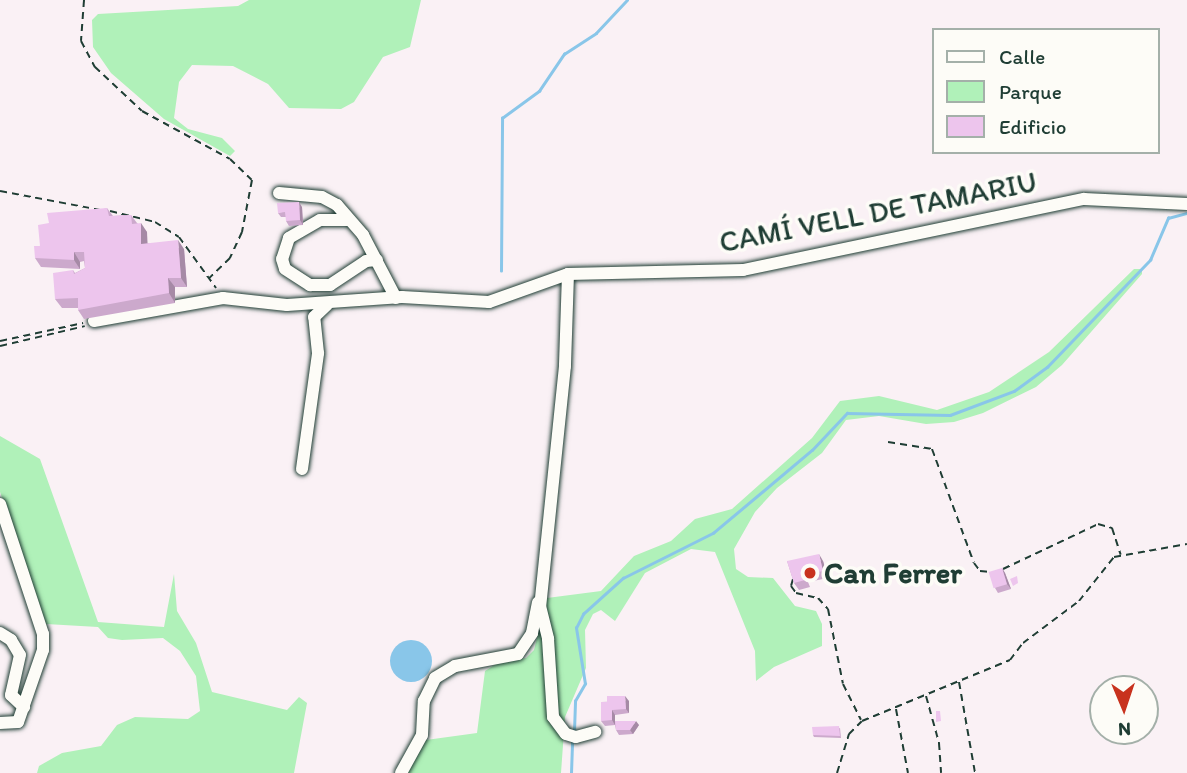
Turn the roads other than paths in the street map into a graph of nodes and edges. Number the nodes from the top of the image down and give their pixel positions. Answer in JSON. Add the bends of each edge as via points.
{"nodes":[{"id":1,"x":279,"y":193,"type":"dead end"},
{"id":2,"x":1187,"y":204,"type":"edge"},
{"id":3,"x":349,"y":220,"type":"junction"},
{"id":4,"x":377,"y":260,"type":"junction"},
{"id":5,"x":568,"y":274,"type":"junction"},
{"id":6,"x":396,"y":298,"type":"junction"},
{"id":7,"x":331,"y":303,"type":"junction"},
{"id":8,"x":94,"y":321,"type":"road end"},
{"id":9,"x":302,"y":469,"type":"dead end"},
{"id":10,"x":0,"y":505,"type":"edge"},
{"id":11,"x":540,"y":596,"type":"junction"},
{"id":12,"x":0,"y":633,"type":"edge"},
{"id":13,"x":24,"y":707,"type":"junction"},
{"id":14,"x":0,"y":723,"type":"edge"},
{"id":15,"x":595,"y":732,"type":"dead end"},
{"id":16,"x":401,"y":773,"type":"edge"}],
"edges":[{"from":1,"to":3,"type":"street","via":[[322,197]]},
{"from":2,"to":5,"type":"street","name":"CAMÍ VELL DE TAMARIU","via":[[1084,199],[743,270]]},
{"from":3,"to":4,"type":"street"},
{"from":3,"to":4,"type":"street","via":[[320,220],[289,238],[282,259],[285,269],[310,285],[330,285],[366,261]]},
{"from":4,"to":6,"type":"street"},
{"from":5,"to":6,"type":"street","name":"CAMÍ VELL DE TAMARIU","via":[[489,302]]},
{"from":5,"to":11,"type":"street","via":[[565,366]]},
{"from":6,"to":7,"type":"street","name":"CAMÍ VELL DE TAMARIU"},
{"from":7,"to":8,"type":"street","name":"CAMÍ VELL DE TAMARIU","via":[[206,299]]},
{"from":7,"to":9,"type":"street","via":[[314,317],[318,353]]},
{"from":10,"to":13,"type":"street","via":[[43,634],[43,650]]},
{"from":11,"to":15,"type":"street","via":[[553,717],[566,734],[576,737]]},
{"from":11,"to":16,"type":"street","via":[[532,633],[518,654],[456,666],[435,678],[424,701],[422,735]]},
{"from":12,"to":13,"type":"street","via":[[20,655],[12,695]]},
{"from":13,"to":14,"type":"street","via":[[18,722]]}]}
